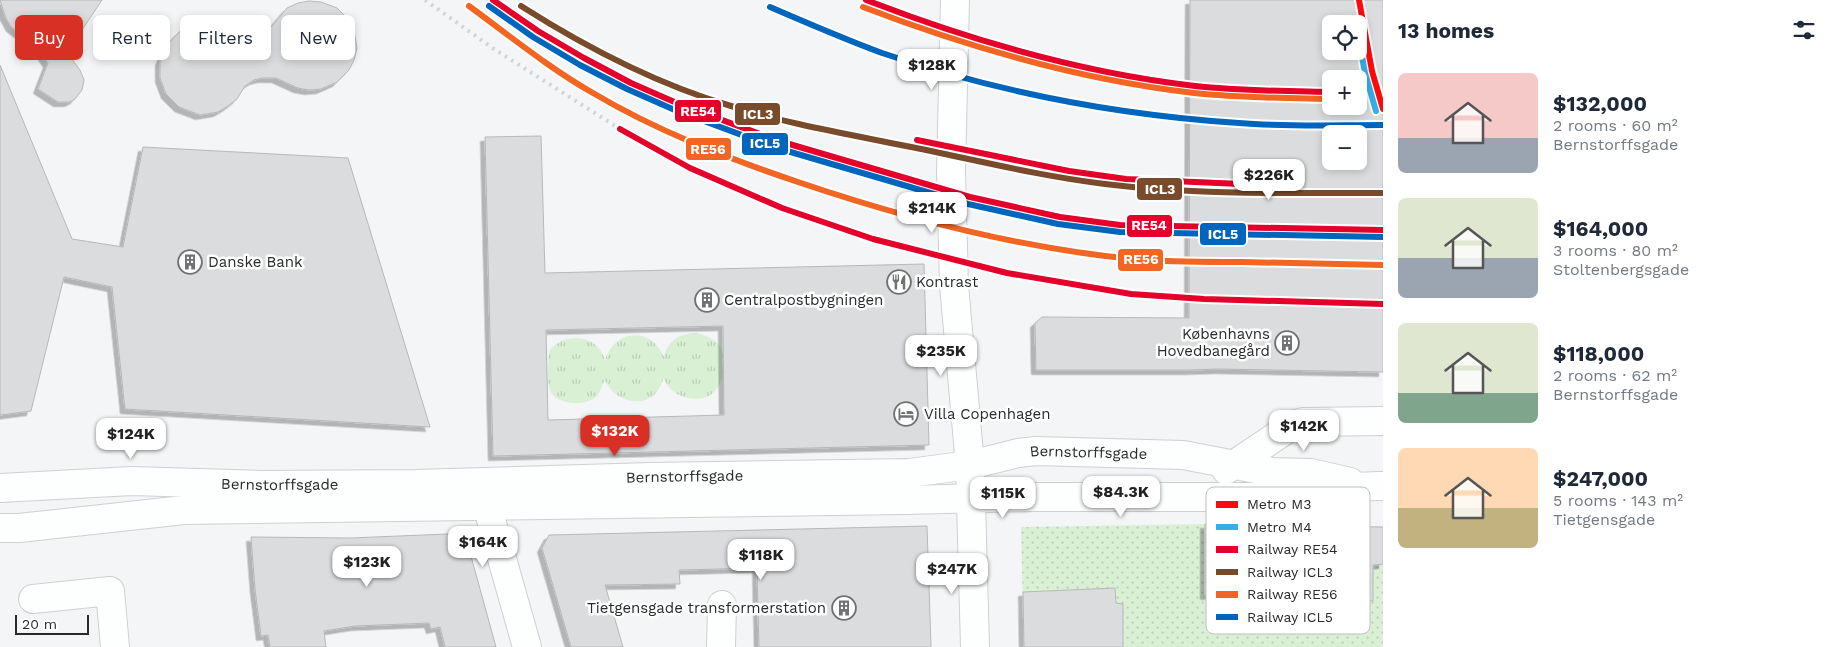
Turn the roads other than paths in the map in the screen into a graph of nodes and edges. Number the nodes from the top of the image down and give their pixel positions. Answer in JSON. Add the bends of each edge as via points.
{"nodes":[{"id":1,"x":955,"y":0,"type":"edge"},
{"id":2,"x":1383,"y":421,"type":"edge"},
{"id":3,"x":970,"y":464,"type":"junction"},
{"id":4,"x":1232,"y":465,"type":"junction"},
{"id":5,"x":1374,"y":486,"type":"edge"},
{"id":6,"x":0,"y":488,"type":"edge"},
{"id":7,"x":488,"y":494,"type":"junction"},
{"id":8,"x":1033,"y":496,"type":"junction"},
{"id":9,"x":1206,"y":497,"type":"edge"},
{"id":10,"x":972,"y":499,"type":"junction"},
{"id":11,"x":0,"y":528,"type":"edge"},
{"id":12,"x":33,"y":599,"type":"dead end"},
{"id":13,"x":722,"y":605,"type":"dead end"},
{"id":14,"x":115,"y":647,"type":"edge"},
{"id":15,"x":527,"y":647,"type":"edge"},
{"id":16,"x":721,"y":647,"type":"edge"},
{"id":17,"x":975,"y":647,"type":"edge"}],
"edges":[{"from":1,"to":3,"type":"street","via":[[954,285]]},
{"from":2,"to":4,"type":"street","via":[[1303,422],[1293,425]]},
{"from":3,"to":4,"type":"street","name":"Bernstorffsgade","via":[[1036,451],[1183,455]]},
{"from":3,"to":7,"type":"street","name":"Bernstorffsgade","via":[[909,473],[650,477]]},
{"from":3,"to":10,"type":"street"},
{"from":4,"to":5,"type":"street","name":"Bernstorffsgade","via":[[1272,472],[1310,473]]},
{"from":4,"to":8,"type":"street","via":[[1209,482],[1093,481]]},
{"from":6,"to":7,"type":"street","name":"Bernstorffsgade","via":[[132,481]]},
{"from":7,"to":10,"type":"street","name":"Bernstorffsgade"},
{"from":7,"to":11,"type":"street","name":"Bernstorffsgade","via":[[184,510]]},
{"from":7,"to":15,"type":"street"},
{"from":8,"to":9,"type":"street","name":"Bernstorffsgade"},
{"from":8,"to":10,"type":"street","name":"Bernstorffsgade"},
{"from":10,"to":17,"type":"street"},
{"from":12,"to":14,"type":"street","via":[[110,591]]},
{"from":13,"to":16,"type":"street"}]}
